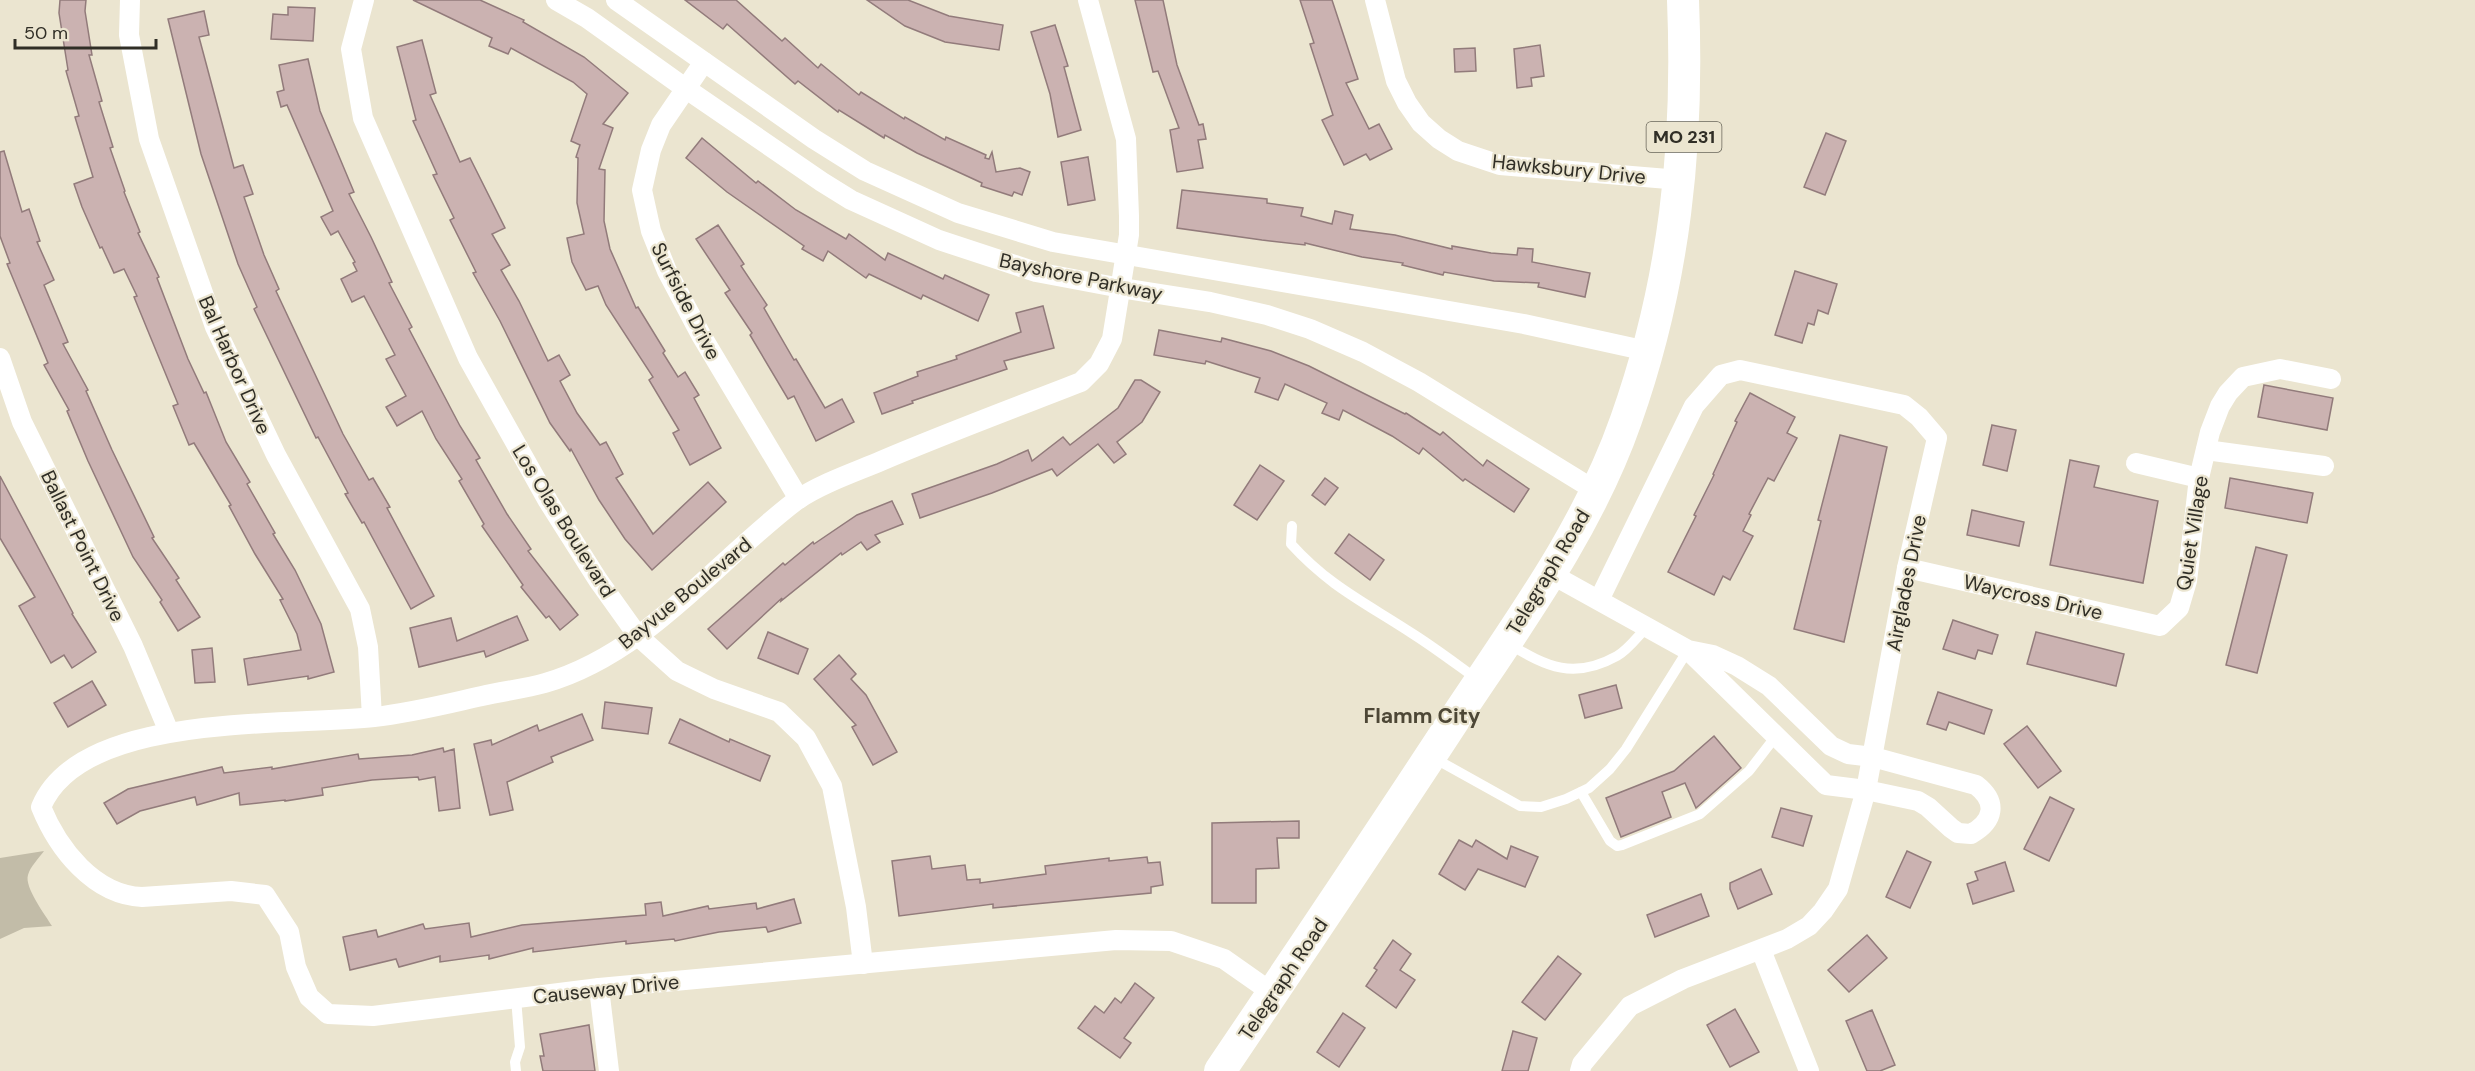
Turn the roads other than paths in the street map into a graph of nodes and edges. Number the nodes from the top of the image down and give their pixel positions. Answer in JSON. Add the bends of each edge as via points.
{"nodes":[{"id":1,"x":130,"y":0,"type":"edge"},
{"id":2,"x":364,"y":0,"type":"edge"},
{"id":3,"x":556,"y":0,"type":"edge"},
{"id":4,"x":616,"y":0,"type":"edge"},
{"id":5,"x":1088,"y":0,"type":"edge"},
{"id":6,"x":1375,"y":0,"type":"edge"},
{"id":7,"x":1683,"y":0,"type":"edge"},
{"id":8,"x":704,"y":62,"type":"junction"},
{"id":9,"x":685,"y":88,"type":"junction"},
{"id":10,"x":1680,"y":180,"type":"junction"},
{"id":11,"x":1126,"y":256,"type":"junction"},
{"id":12,"x":1121,"y":288,"type":"junction"},
{"id":13,"x":1647,"y":351,"type":"junction"},
{"id":14,"x":0,"y":358,"type":"edge"},
{"id":15,"x":2331,"y":380,"type":"dead end"},
{"id":16,"x":2208,"y":441,"type":"junction"},
{"id":17,"x":2136,"y":463,"type":"dead end"},
{"id":18,"x":2324,"y":466,"type":"dead end"},
{"id":19,"x":2199,"y":478,"type":"junction"},
{"id":20,"x":1596,"y":490,"type":"junction"},
{"id":21,"x":799,"y":499,"type":"junction"},
{"id":22,"x":1292,"y":526,"type":"dead end"},
{"id":23,"x":1907,"y":568,"type":"junction"},
{"id":24,"x":1551,"y":574,"type":"junction"},
{"id":25,"x":1599,"y":600,"type":"junction"},
{"id":26,"x":2160,"y":626,"type":"joint"},
{"id":27,"x":1647,"y":627,"type":"junction"},
{"id":28,"x":638,"y":636,"type":"junction"},
{"id":29,"x":1506,"y":642,"type":"junction"},
{"id":30,"x":1688,"y":650,"type":"junction"},
{"id":31,"x":1480,"y":681,"type":"junction"},
{"id":32,"x":372,"y":717,"type":"junction"},
{"id":33,"x":169,"y":732,"type":"junction"},
{"id":34,"x":1776,"y":736,"type":"junction"},
{"id":35,"x":1431,"y":757,"type":"junction"},
{"id":36,"x":1873,"y":758,"type":"junction"},
{"id":37,"x":1866,"y":790,"type":"junction"},
{"id":38,"x":1581,"y":792,"type":"junction"},
{"id":39,"x":41,"y":807,"type":"joint"},
{"id":40,"x":1761,"y":950,"type":"junction"},
{"id":41,"x":862,"y":964,"type":"junction"},
{"id":42,"x":600,"y":988,"type":"junction"},
{"id":43,"x":1274,"y":994,"type":"junction"},
{"id":44,"x":516,"y":998,"type":"junction"},
{"id":45,"x":1224,"y":1070,"type":"edge"},
{"id":46,"x":516,"y":1071,"type":"edge"},
{"id":47,"x":609,"y":1071,"type":"edge"},
{"id":48,"x":1580,"y":1071,"type":"edge"},
{"id":49,"x":1809,"y":1071,"type":"edge"}],
"edges":[{"from":1,"to":32,"type":"street","name":"Bal Harbor Drive","via":[[129,34],[149,139],[215,327],[276,454],[360,609],[368,647]]},
{"from":2,"to":28,"type":"street","name":"Los Olas Boulevard","via":[[351,49],[363,118],[468,358],[548,501]]},
{"from":3,"to":9,"type":"street","name":"Bayshore Parkway"},
{"from":4,"to":8,"type":"street","name":"Bayshore Parkway"},
{"from":5,"to":11,"type":"street","name":"Bayvue Boulevard","via":[[1126,139]]},
{"from":6,"to":10,"type":"street","name":"Hawksbury Drive","via":[[1396,81],[1407,103],[1421,123],[1458,151],[1500,165]]},
{"from":7,"to":10,"type":"main road","name":"Telegraph Road","number":"MO 231","via":[[1686,98]]},
{"from":8,"to":9,"type":"street","name":"Surfside Drive"},
{"from":8,"to":11,"type":"street","name":"Bayshore Parkway","via":[[814,140],[910,193],[1006,229]]},
{"from":9,"to":12,"type":"street","name":"Bayshore Parkway","via":[[851,200],[988,257],[1036,272]]},
{"from":9,"to":21,"type":"street","name":"Surfside Drive","via":[[661,125],[651,150],[642,190],[651,231],[701,335]]},
{"from":10,"to":13,"type":"main road","name":"Telegraph Road","number":"MO 231","via":[[1666,272]]},
{"from":11,"to":12,"type":"street","name":"Bayvue Boulevard"},
{"from":11,"to":13,"type":"street","name":"Bayshore Parkway","via":[[1524,324]]},
{"from":12,"to":20,"type":"street","name":"Bayshore Parkway","via":[[1268,315],[1321,334],[1419,382]]},
{"from":12,"to":21,"type":"street","name":"Bayvue Boulevard","via":[[1112,339],[1099,364],[1081,382],[914,447]]},
{"from":13,"to":20,"type":"main road","name":"Telegraph Road","number":"MO 231","via":[[1626,422]]},
{"from":14,"to":33,"type":"street","name":"Ballast Point Drive","via":[[22,422],[133,646]]},
{"from":15,"to":16,"type":"street","name":"Quiet Village","via":[[2280,369],[2243,377],[2220,406]]},
{"from":16,"to":18,"type":"street"},
{"from":16,"to":19,"type":"street","name":"Quiet Village"},
{"from":17,"to":19,"type":"street"},
{"from":19,"to":26,"type":"street","name":"Quiet Village","via":[[2187,581],[2179,608]]},
{"from":20,"to":24,"type":"main road","name":"Telegraph Road","number":"MO 231"},
{"from":21,"to":28,"type":"street","name":"Bayvue Boulevard"},
{"from":22,"to":31,"type":"lane","via":[[1291,544],[1314,569]]},
{"from":23,"to":25,"type":"street","name":"Airglades Drive","via":[[1937,438],[1904,405],[1740,370],[1721,375],[1694,406]]},
{"from":23,"to":26,"type":"street","name":"Waycross Drive"},
{"from":23,"to":36,"type":"street","name":"Airglades Drive"},
{"from":24,"to":25,"type":"street"},
{"from":24,"to":29,"type":"main road","name":"Telegraph Road","number":"MO 231"},
{"from":25,"to":27,"type":"street"},
{"from":27,"to":29,"type":"lane","via":[[1618,655],[1594,665],[1562,670],[1539,662]]},
{"from":27,"to":30,"type":"street"},
{"from":28,"to":32,"type":"street","name":"Bayvue Boulevard","via":[[591,665],[545,683],[424,710]]},
{"from":28,"to":41,"type":"street","name":"Los Olas Boulevard","via":[[677,671],[779,712],[807,738],[832,786],[856,907]]},
{"from":29,"to":31,"type":"main road","name":"Telegraph Road","number":"MO 231"},
{"from":30,"to":34,"type":"street"},
{"from":30,"to":36,"type":"street","via":[[1713,655],[1737,666],[1769,686],[1831,746],[1848,754]]},
{"from":30,"to":38,"type":"lane","via":[[1626,749],[1610,769]]},
{"from":31,"to":35,"type":"main road","name":"Telegraph Road","number":"MO 231"},
{"from":32,"to":33,"type":"street","name":"Bayvue Boulevard"},
{"from":33,"to":39,"type":"street","name":"Bayvue Boulevard","via":[[84,760],[46,795]]},
{"from":34,"to":37,"type":"street","via":[[1826,784]]},
{"from":34,"to":38,"type":"lane","via":[[1749,771],[1700,814],[1622,845],[1610,841]]},
{"from":35,"to":38,"type":"lane","via":[[1520,806],[1541,807]]},
{"from":35,"to":43,"type":"main road","name":"Telegraph Road","number":"MO 231"},
{"from":36,"to":37,"type":"street","name":"Airglades Drive"},
{"from":36,"to":37,"type":"street","via":[[1976,785],[1990,803],[1990,813],[1980,829],[1971,834],[1958,833],[1918,801]]},
{"from":37,"to":40,"type":"street","name":"Airglades Drive","via":[[1839,889],[1809,926]]},
{"from":39,"to":44,"type":"street","name":"Causeway Drive","via":[[51,831],[66,851],[96,882],[112,890],[136,897],[231,891],[265,895],[289,932],[296,967],[309,997],[328,1014],[373,1016]]},
{"from":40,"to":48,"type":"street","name":"Airglades Drive","via":[[1683,979],[1630,1006]]},
{"from":40,"to":49,"type":"street"},
{"from":41,"to":42,"type":"street","name":"Causeway Drive"},
{"from":41,"to":43,"type":"street","name":"Causeway Drive","via":[[1116,940],[1171,941],[1224,959]]},
{"from":42,"to":44,"type":"street","name":"Causeway Drive"},
{"from":42,"to":47,"type":"street"},
{"from":43,"to":45,"type":"main road","name":"Telegraph Road","number":"MO 231"},
{"from":44,"to":46,"type":"lane","via":[[520,1047]]}]}
